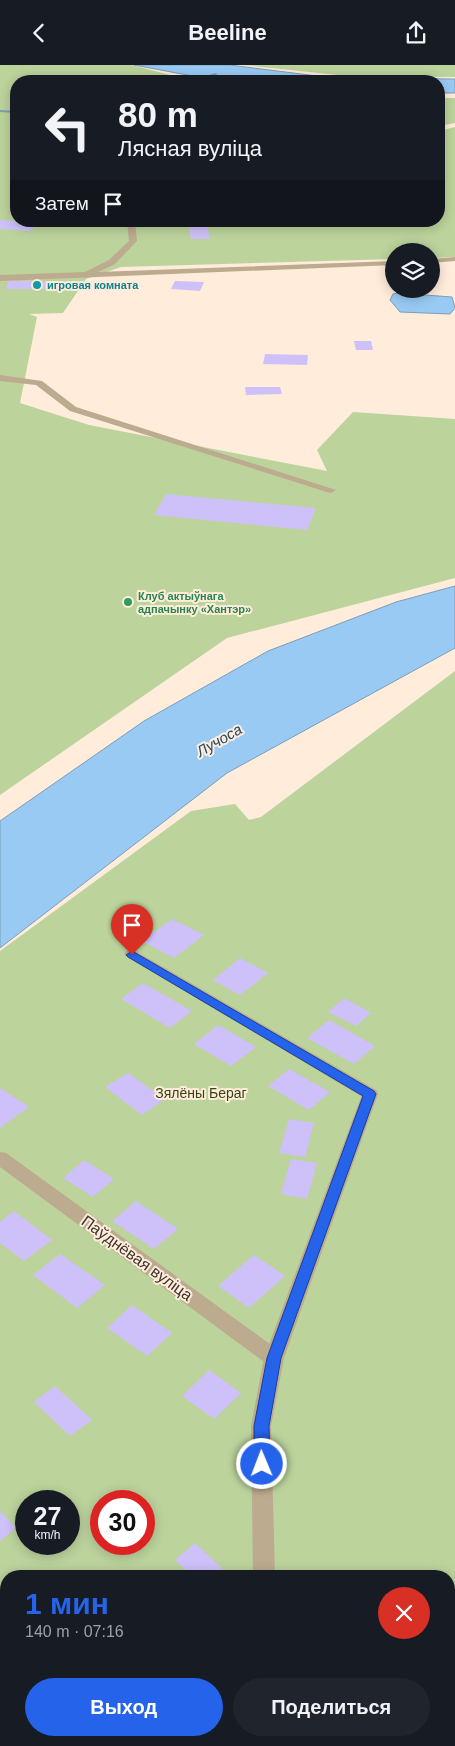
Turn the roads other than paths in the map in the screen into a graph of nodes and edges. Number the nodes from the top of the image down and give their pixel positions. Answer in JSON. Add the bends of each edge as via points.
{"nodes":[{"id":1,"x":132,"y":227,"type":"edge"},
{"id":2,"x":455,"y":259,"type":"edge"},
{"id":3,"x":440,"y":260,"type":"edge"},
{"id":4,"x":385,"y":263,"type":"edge"},
{"id":5,"x":85,"y":275,"type":"junction"},
{"id":6,"x":0,"y":278,"type":"edge"},
{"id":7,"x":0,"y":378,"type":"edge"},
{"id":8,"x":332,"y":490,"type":"dead end"},
{"id":9,"x":132,"y":955,"type":"dead end"},
{"id":10,"x":0,"y":1158,"type":"edge"},
{"id":11,"x":274,"y":1358,"type":"junction"},
{"id":12,"x":264,"y":1570,"type":"edge"}],
"edges":[{"from":1,"to":5,"type":"street","via":[[133,241],[112,262]]},
{"from":2,"to":3,"type":"street"},
{"from":4,"to":5,"type":"street"},
{"from":5,"to":6,"type":"street"},
{"from":7,"to":8,"type":"street","via":[[39,383],[73,409]]},
{"from":9,"to":11,"type":"street","via":[[370,1094]]},
{"from":10,"to":11,"type":"street","name":"Паўднёвая вуліца"},
{"from":11,"to":12,"type":"street","via":[[261,1426]]}]}
